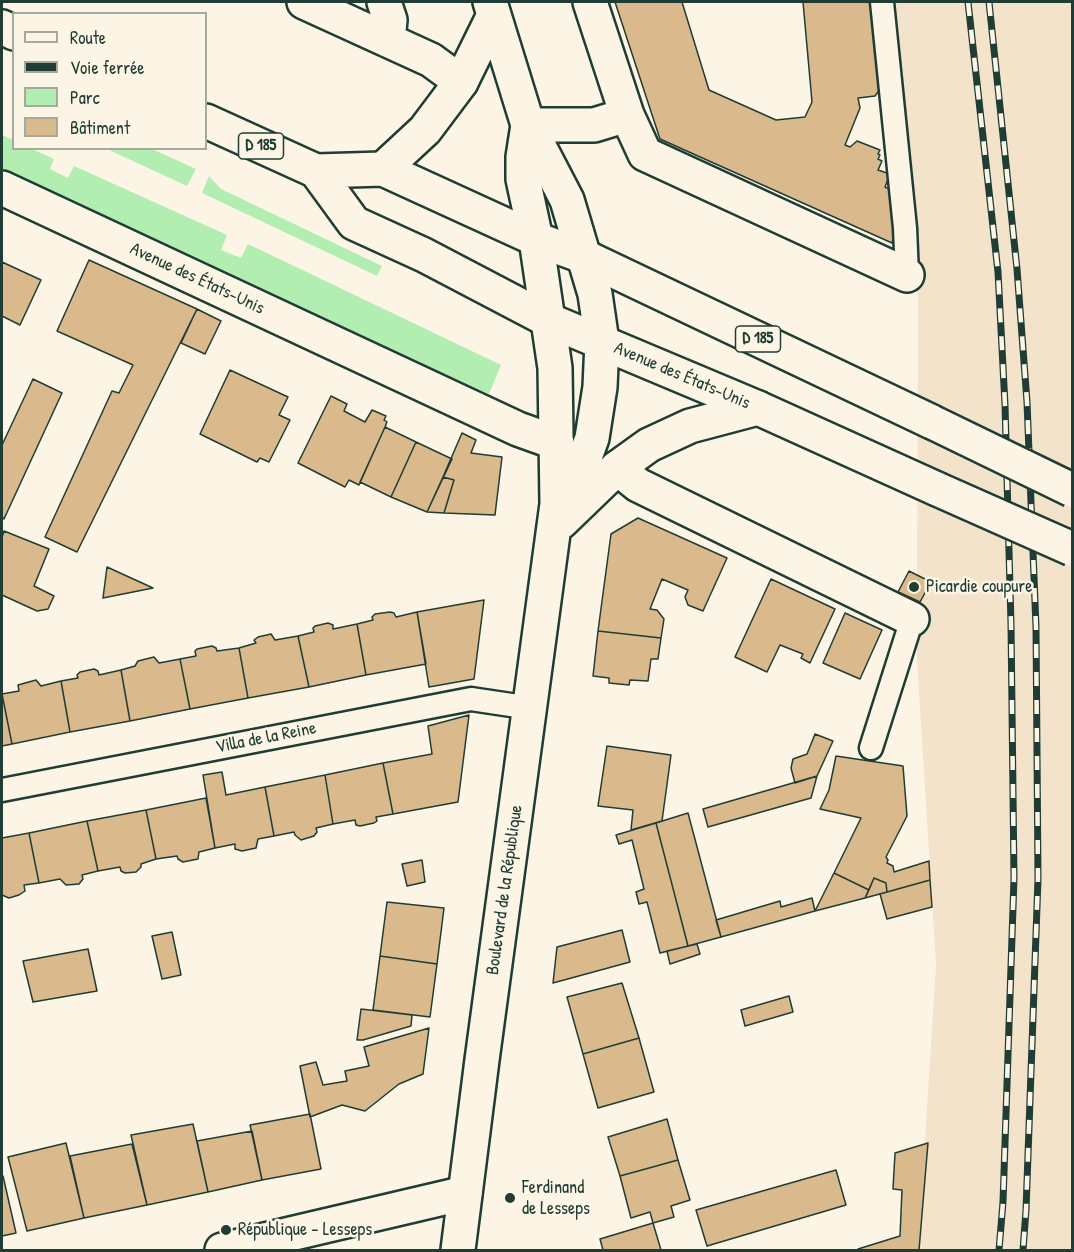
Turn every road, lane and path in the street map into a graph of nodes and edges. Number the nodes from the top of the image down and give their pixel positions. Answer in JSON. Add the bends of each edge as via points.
{"nodes":[{"id":1,"x":304,"y":2,"type":"edge"},
{"id":2,"x":384,"y":2,"type":"edge"},
{"id":3,"x":590,"y":2,"type":"edge"},
{"id":4,"x":882,"y":2,"type":"edge"},
{"id":5,"x":492,"y":8,"type":"edge"},
{"id":6,"x":388,"y":40,"type":"junction"},
{"id":7,"x":461,"y":82,"type":"junction"},
{"id":8,"x":627,"y":115,"type":"junction"},
{"id":9,"x":207,"y":121,"type":"edge"},
{"id":10,"x":528,"y":125,"type":"junction"},
{"id":11,"x":383,"y":169,"type":"junction"},
{"id":12,"x":316,"y":171,"type":"junction"},
{"id":13,"x":2,"y":188,"type":"edge"},
{"id":14,"x":536,"y":239,"type":"junction"},
{"id":15,"x":585,"y":257,"type":"junction"},
{"id":16,"x":907,"y":275,"type":"joint"},
{"id":17,"x":546,"y":319,"type":"junction"},
{"id":18,"x":602,"y":342,"type":"junction"},
{"id":19,"x":758,"y":408,"type":"junction"},
{"id":20,"x":557,"y":443,"type":"junction"},
{"id":21,"x":617,"y":468,"type":"junction"},
{"id":22,"x":1072,"y":490,"type":"edge"},
{"id":23,"x":555,"y":517,"type":"junction"},
{"id":24,"x":1072,"y":549,"type":"edge"},
{"id":25,"x":912,"y":619,"type":"joint"},
{"id":26,"x":531,"y":708,"type":"junction"},
{"id":27,"x":871,"y":748,"type":"dead end"},
{"id":28,"x":2,"y":790,"type":"edge"},
{"id":29,"x":465,"y":1193,"type":"junction"},
{"id":30,"x":222,"y":1251,"type":"edge"},
{"id":31,"x":458,"y":1251,"type":"edge"}],
"edges":[{"from":1,"to":6,"type":"main road"},
{"from":2,"to":6,"type":"main road","via":[[390,20]]},
{"from":3,"to":8,"type":"main road"},
{"from":4,"to":16,"type":"lane"},
{"from":5,"to":7,"type":"main road"},
{"from":5,"to":10,"type":"main road","name":"Boulevard de la République"},
{"from":6,"to":7,"type":"main road","via":[[432,60]]},
{"from":7,"to":11,"type":"main road","via":[[425,130]]},
{"from":8,"to":10,"type":"main road","via":[[594,125]]},
{"from":8,"to":16,"type":"main road","via":[[645,154]]},
{"from":9,"to":12,"type":"main road","name":"Avenue des États-Unis","number":"D 185"},
{"from":10,"to":14,"type":"main road","name":"Boulevard de la République","via":[[523,178]]},
{"from":10,"to":15,"type":"main road","name":"Boulevard de la République","via":[[567,200]]},
{"from":11,"to":12,"type":"main road","name":"Avenue des États-Unis","number":"D 185"},
{"from":11,"to":14,"type":"main road","name":"Avenue des États-Unis","number":"D 185"},
{"from":12,"to":17,"type":"main road","name":"Avenue des États-Unis","number":"D 185","via":[[354,223]]},
{"from":13,"to":20,"type":"main road","name":"Avenue des États-Unis","via":[[507,424]]},
{"from":14,"to":15,"type":"main road","name":"Avenue des États-Unis","number":"D 185"},
{"from":14,"to":17,"type":"main road","name":"Boulevard de la République"},
{"from":15,"to":18,"type":"main road","name":"Boulevard de la République"},
{"from":15,"to":22,"type":"main road","name":"Avenue des États-Unis","number":"D 185","bridge":true},
{"from":17,"to":18,"type":"main road","name":"Avenue des États-Unis","number":"D 185"},
{"from":17,"to":20,"type":"main road","name":"Boulevard de la République","via":[[555,368]]},
{"from":18,"to":19,"type":"main road","name":"Avenue des États-Unis","number":"D 185"},
{"from":18,"to":23,"type":"main road","name":"Boulevard de la République","via":[[592,438]]},
{"from":19,"to":21,"type":"main road","via":[[690,426],[650,445]]},
{"from":19,"to":24,"type":"main road","name":"Avenue des États-Unis","number":"D 185","bridge":true},
{"from":20,"to":23,"type":"main road","name":"Boulevard de la République"},
{"from":21,"to":23,"type":"main road"},
{"from":21,"to":25,"type":"main road","via":[[638,485]]},
{"from":23,"to":26,"type":"main road","name":"Boulevard de la République"},
{"from":25,"to":27,"type":"lane"},
{"from":26,"to":28,"type":"lane","name":"Villa de la Reine","via":[[471,699]]},
{"from":26,"to":29,"type":"main road","name":"Boulevard de la République"},
{"from":29,"to":30,"type":"main road"},
{"from":29,"to":31,"type":"main road","name":"Boulevard de la République"}]}
